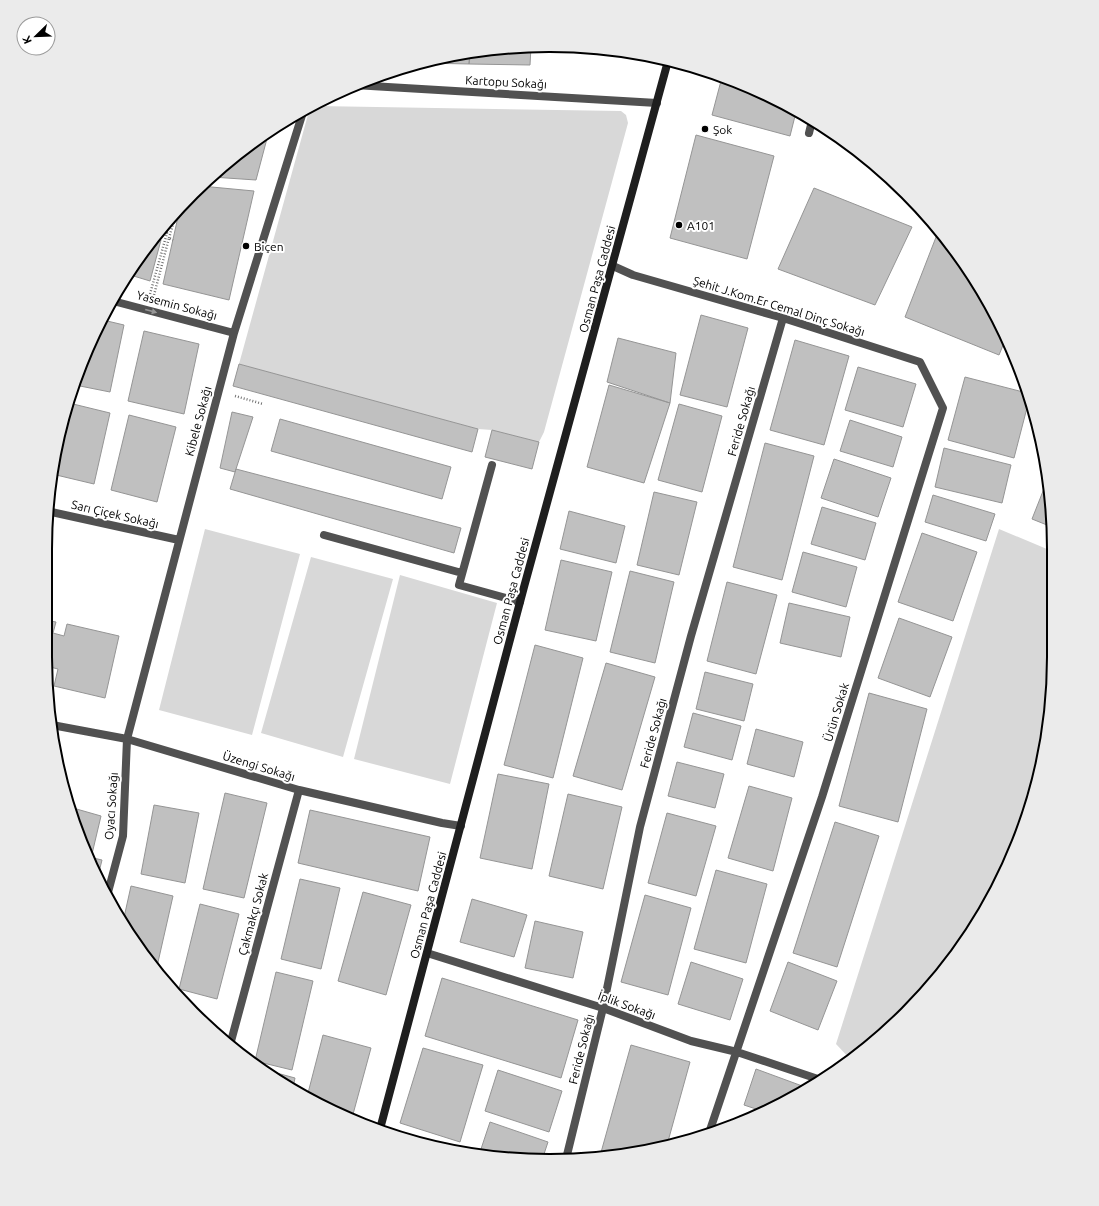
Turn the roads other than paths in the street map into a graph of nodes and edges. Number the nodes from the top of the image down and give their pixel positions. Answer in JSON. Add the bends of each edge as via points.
{"nodes":[{"id":1,"x":667,"y":66,"type":"edge"},
{"id":2,"x":370,"y":86,"type":"edge"},
{"id":3,"x":657,"y":103,"type":"junction"},
{"id":4,"x":301,"y":119,"type":"edge"},
{"id":5,"x":811,"y":127,"type":"edge"},
{"id":6,"x":809,"y":133,"type":"dead end"},
{"id":7,"x":613,"y":266,"type":"junction"},
{"id":8,"x":118,"y":302,"type":"edge"},
{"id":9,"x":782,"y":318,"type":"junction"},
{"id":10,"x":234,"y":333,"type":"junction"},
{"id":11,"x":929,"y":380,"type":"joint"},
{"id":12,"x":492,"y":465,"type":"dead end"},
{"id":13,"x":53,"y":512,"type":"edge"},
{"id":14,"x":324,"y":535,"type":"dead end"},
{"id":15,"x":179,"y":540,"type":"junction"},
{"id":16,"x":462,"y":573,"type":"junction"},
{"id":17,"x":520,"y":602,"type":"junction"},
{"id":18,"x":57,"y":726,"type":"edge"},
{"id":19,"x":127,"y":739,"type":"junction"},
{"id":20,"x":299,"y":790,"type":"junction"},
{"id":21,"x":461,"y":826,"type":"junction"},
{"id":22,"x":109,"y":888,"type":"edge"},
{"id":23,"x":427,"y":953,"type":"junction"},
{"id":24,"x":604,"y":1008,"type":"junction"},
{"id":25,"x":232,"y":1039,"type":"edge"},
{"id":26,"x":737,"y":1052,"type":"junction"},
{"id":27,"x":814,"y":1078,"type":"edge"},
{"id":28,"x":381,"y":1125,"type":"edge"},
{"id":29,"x":711,"y":1127,"type":"edge"},
{"id":30,"x":567,"y":1153,"type":"edge"}],
"edges":[{"from":1,"to":3,"type":"main road","name":"Osman Paşa Caddesi"},
{"from":2,"to":3,"type":"street","name":"Kartopu Sokağı"},
{"from":3,"to":7,"type":"main road","name":"Osman Paşa Caddesi"},
{"from":4,"to":10,"type":"street","name":"Kibele Sokağı"},
{"from":5,"to":6,"type":"street"},
{"from":7,"to":9,"type":"street","name":"Şehit J.Kom.Er Cemal Dinç Sokağı","via":[[633,275]]},
{"from":7,"to":17,"type":"main road","name":"Osman Paşa Caddesi"},
{"from":8,"to":10,"type":"street","name":"Yasemin Sokağı","one_way":true},
{"from":9,"to":11,"type":"street","name":"Şehit J.Kom.Er Cemal Dinç Sokağı","via":[[920,362]]},
{"from":9,"to":24,"type":"street","name":"Feride Sokağı","via":[[691,636],[640,827]]},
{"from":10,"to":15,"type":"street","name":"Kibele Sokağı"},
{"from":11,"to":26,"type":"street","name":"Ürün Sokak","via":[[943,408],[822,797]]},
{"from":12,"to":16,"type":"street"},
{"from":13,"to":15,"type":"street","name":"Sarı Çiçek Sokağı"},
{"from":14,"to":16,"type":"street"},
{"from":15,"to":19,"type":"street","name":"Kibele Sokağı"},
{"from":16,"to":17,"type":"street","via":[[459,585]]},
{"from":17,"to":21,"type":"main road","name":"Osman Paşa Caddesi"},
{"from":18,"to":19,"type":"street","name":"Üzengi Sokağı"},
{"from":19,"to":20,"type":"street","name":"Üzengi Sokağı"},
{"from":19,"to":22,"type":"street","name":"Oyacı Sokağı","via":[[123,836]]},
{"from":20,"to":21,"type":"street","name":"Üzengi Sokağı"},
{"from":20,"to":25,"type":"street","name":"Çakmakçı Sokak"},
{"from":21,"to":23,"type":"main road","name":"Osman Paşa Caddesi"},
{"from":23,"to":24,"type":"street","name":"İplik Sokağı"},
{"from":23,"to":28,"type":"main road","name":"Osman Paşa Caddesi"},
{"from":24,"to":26,"type":"street","name":"İplik Sokağı","via":[[691,1041]]},
{"from":24,"to":30,"type":"street","name":"Feride Sokağı"},
{"from":26,"to":27,"type":"street","name":"İplik Sokağı"},
{"from":26,"to":29,"type":"street","name":"Ürün Sokak"}]}
